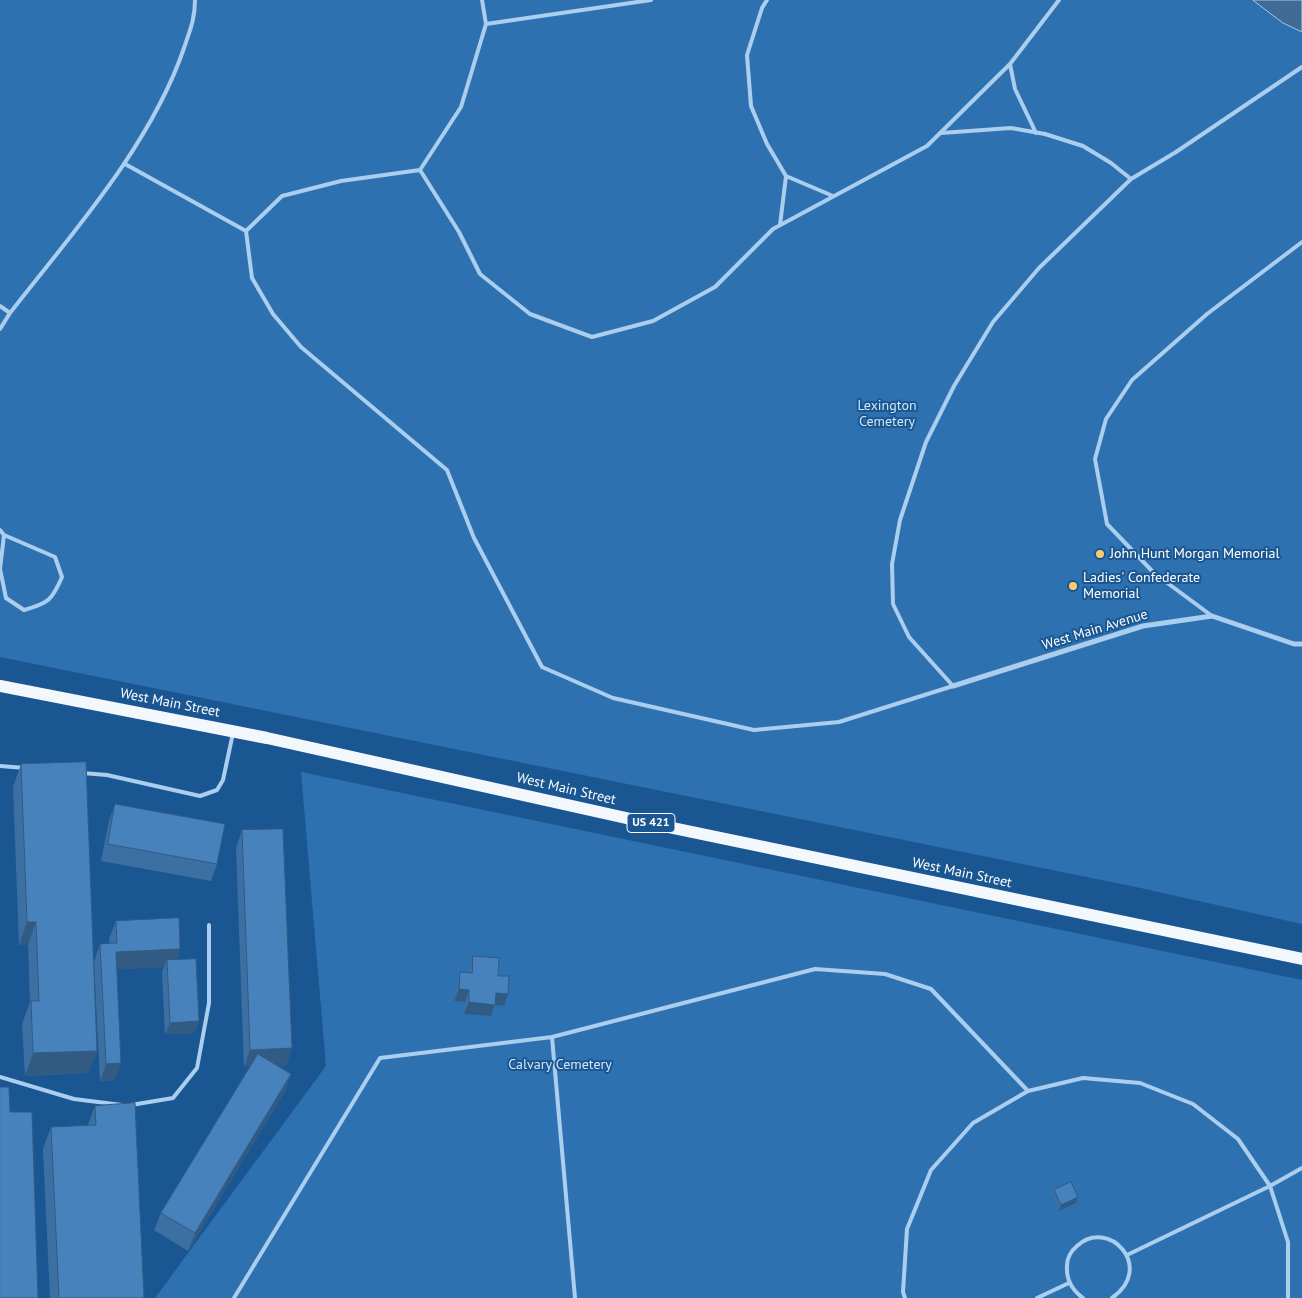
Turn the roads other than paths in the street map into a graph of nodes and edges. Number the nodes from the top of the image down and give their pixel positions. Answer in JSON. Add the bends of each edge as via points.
{"nodes":[{"id":1,"x":195,"y":0,"type":"edge"},
{"id":2,"x":482,"y":0,"type":"edge"},
{"id":3,"x":651,"y":0,"type":"edge"},
{"id":4,"x":767,"y":0,"type":"edge"},
{"id":5,"x":1059,"y":0,"type":"edge"},
{"id":6,"x":486,"y":24,"type":"junction"},
{"id":7,"x":1010,"y":64,"type":"junction"},
{"id":8,"x":1302,"y":67,"type":"edge"},
{"id":9,"x":941,"y":133,"type":"junction"},
{"id":10,"x":1036,"y":133,"type":"junction"},
{"id":11,"x":125,"y":164,"type":"junction"},
{"id":12,"x":420,"y":170,"type":"junction"},
{"id":13,"x":786,"y":176,"type":"junction"},
{"id":14,"x":1131,"y":180,"type":"junction"},
{"id":15,"x":833,"y":196,"type":"junction"},
{"id":16,"x":780,"y":225,"type":"junction"},
{"id":17,"x":246,"y":230,"type":"junction"},
{"id":18,"x":1302,"y":242,"type":"edge"},
{"id":19,"x":0,"y":306,"type":"edge"},
{"id":20,"x":10,"y":313,"type":"junction"},
{"id":21,"x":0,"y":329,"type":"edge"},
{"id":22,"x":0,"y":530,"type":"edge"},
{"id":23,"x":4,"y":535,"type":"junction"},
{"id":24,"x":1212,"y":616,"type":"junction"},
{"id":25,"x":1302,"y":644,"type":"edge"},
{"id":26,"x":0,"y":686,"type":"edge"},
{"id":27,"x":953,"y":686,"type":"junction"},
{"id":28,"x":234,"y":731,"type":"junction"},
{"id":29,"x":0,"y":766,"type":"edge"},
{"id":30,"x":29,"y":768,"type":"edge"},
{"id":31,"x":78,"y":772,"type":"edge"},
{"id":32,"x":209,"y":925,"type":"dead end"},
{"id":33,"x":1302,"y":959,"type":"edge"},
{"id":34,"x":552,"y":1037,"type":"junction"},
{"id":35,"x":0,"y":1078,"type":"edge"},
{"id":36,"x":1028,"y":1091,"type":"junction"},
{"id":37,"x":1302,"y":1168,"type":"edge"},
{"id":38,"x":1270,"y":1186,"type":"junction"},
{"id":39,"x":1127,"y":1255,"type":"junction"},
{"id":40,"x":1069,"y":1283,"type":"junction"},
{"id":41,"x":234,"y":1298,"type":"edge"},
{"id":42,"x":575,"y":1298,"type":"edge"},
{"id":43,"x":905,"y":1298,"type":"edge"},
{"id":44,"x":1037,"y":1298,"type":"edge"},
{"id":45,"x":1083,"y":1298,"type":"edge"},
{"id":46,"x":1112,"y":1298,"type":"edge"},
{"id":47,"x":1288,"y":1298,"type":"edge"}],
"edges":[{"from":1,"to":11,"type":"lane","via":[[195,16],[174,76]]},
{"from":2,"to":6,"type":"lane"},
{"from":3,"to":6,"type":"lane"},
{"from":4,"to":13,"type":"lane","via":[[747,55],[751,106],[767,144]]},
{"from":5,"to":7,"type":"lane"},
{"from":6,"to":12,"type":"lane","via":[[461,107]]},
{"from":7,"to":9,"type":"lane"},
{"from":7,"to":10,"type":"lane","via":[[1015,89]]},
{"from":8,"to":14,"type":"lane"},
{"from":9,"to":10,"type":"lane","via":[[1011,128]]},
{"from":9,"to":15,"type":"lane","via":[[927,146]]},
{"from":10,"to":14,"type":"lane","via":[[1083,146],[1111,162]]},
{"from":11,"to":17,"type":"lane"},
{"from":11,"to":20,"type":"lane"},
{"from":12,"to":16,"type":"lane","via":[[459,232],[480,274],[530,314],[592,337],[653,321],[715,287]]},
{"from":12,"to":17,"type":"lane","via":[[341,181],[282,196]]},
{"from":13,"to":15,"type":"lane"},
{"from":13,"to":16,"type":"lane"},
{"from":14,"to":27,"type":"lane","via":[[1039,268],[993,322],[954,386],[926,442],[900,520],[892,564],[894,604],[909,637]]},
{"from":15,"to":16,"type":"lane"},
{"from":17,"to":27,"type":"lane","via":[[252,278],[272,314],[300,347],[447,470],[474,538],[542,667],[613,698],[754,730],[839,722]]},
{"from":18,"to":24,"type":"lane","via":[[1207,314],[1132,380],[1106,419],[1095,459],[1107,524],[1154,573]]},
{"from":19,"to":20,"type":"lane"},
{"from":20,"to":21,"type":"lane"},
{"from":22,"to":23,"type":"lane"},
{"from":23,"to":23,"type":"lane","via":[[0,569],[6,598],[24,610],[43,605],[55,593],[62,576],[55,558]]},
{"from":24,"to":25,"type":"street","name":"West Main Avenue"},
{"from":24,"to":27,"type":"street","name":"West Main Avenue","via":[[1143,626]]},
{"from":26,"to":28,"type":"main road","name":"West Main Street","number":"US 421"},
{"from":28,"to":31,"type":"lane","via":[[223,780],[217,790],[200,796],[107,775]]},
{"from":28,"to":33,"type":"main road","name":"West Main Street","number":"US 421","via":[[644,822]]},
{"from":29,"to":30,"type":"lane"},
{"from":32,"to":35,"type":"lane","via":[[209,1003],[197,1068],[173,1098],[127,1106],[74,1099]]},
{"from":34,"to":36,"type":"lane","via":[[815,970],[885,974],[931,989]]},
{"from":34,"to":41,"type":"lane","via":[[380,1058]]},
{"from":34,"to":42,"type":"lane"},
{"from":36,"to":38,"type":"lane","via":[[1083,1078],[1149,1086],[1193,1104],[1238,1139]]},
{"from":36,"to":43,"type":"lane","via":[[973,1123],[931,1170],[907,1229]]},
{"from":37,"to":38,"type":"lane"},
{"from":38,"to":39,"type":"lane"},
{"from":38,"to":47,"type":"lane","via":[[1288,1242]]},
{"from":39,"to":40,"type":"lane","via":[[1111,1240],[1089,1239],[1072,1251],[1067,1267]]},
{"from":39,"to":46,"type":"lane","via":[[1130,1270],[1126,1285]]},
{"from":40,"to":44,"type":"lane"},
{"from":40,"to":45,"type":"lane"}]}
